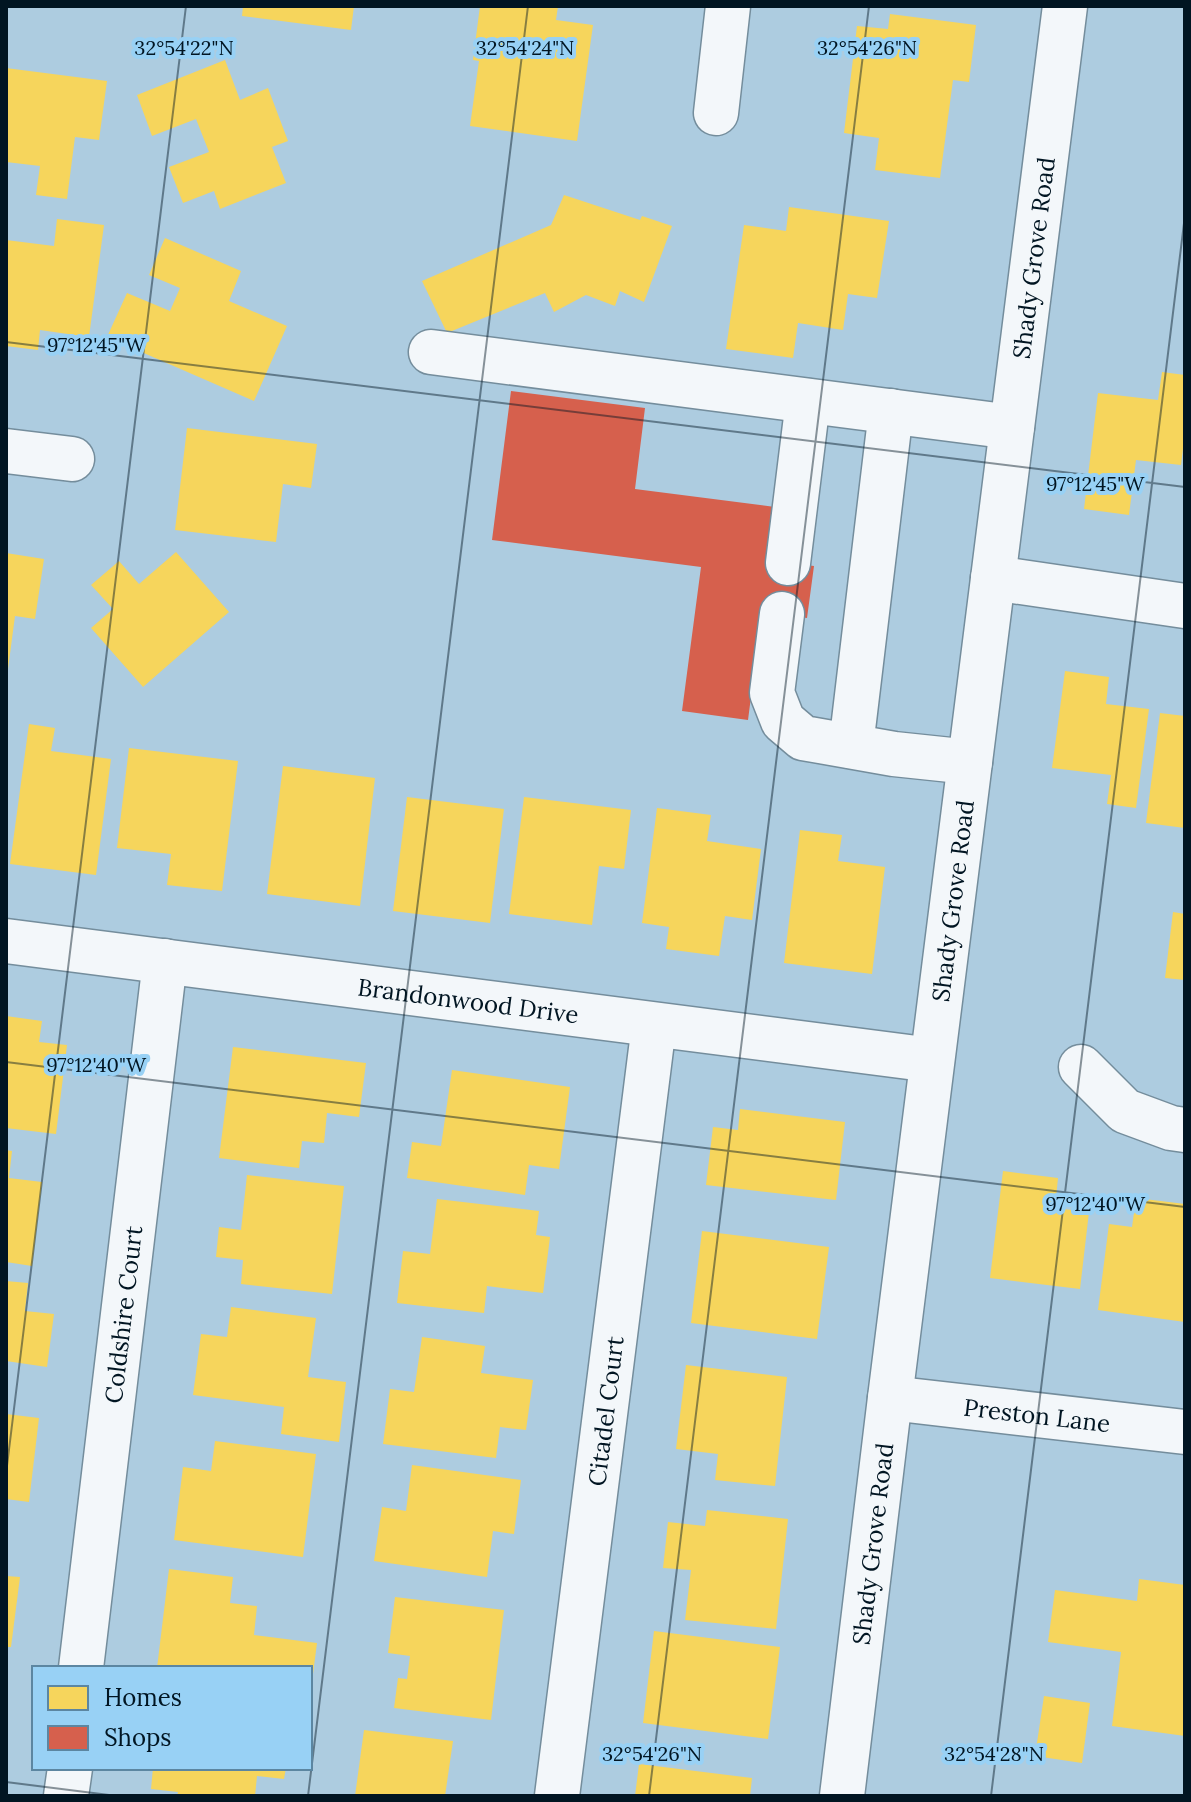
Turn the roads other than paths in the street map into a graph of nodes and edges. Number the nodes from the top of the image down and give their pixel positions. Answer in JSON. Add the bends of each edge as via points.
{"nodes":[{"id":1,"x":728,"y":6,"type":"edge"},
{"id":2,"x":1065,"y":6,"type":"edge"},
{"id":3,"x":716,"y":113,"type":"dead end"},
{"id":4,"x":431,"y":352,"type":"dead end"},
{"id":5,"x":808,"y":401,"type":"junction"},
{"id":6,"x":891,"y":411,"type":"junction"},
{"id":7,"x":1012,"y":427,"type":"junction"},
{"id":8,"x":6,"y":451,"type":"edge"},
{"id":9,"x":72,"y":459,"type":"dead end"},
{"id":10,"x":788,"y":563,"type":"dead end"},
{"id":11,"x":993,"y":578,"type":"junction"},
{"id":12,"x":1185,"y":606,"type":"edge"},
{"id":13,"x":782,"y":614,"type":"dead end"},
{"id":14,"x":851,"y":746,"type":"junction"},
{"id":15,"x":970,"y":762,"type":"junction"},
{"id":16,"x":6,"y":941,"type":"edge"},
{"id":17,"x":165,"y":961,"type":"junction"},
{"id":18,"x":654,"y":1025,"type":"junction"},
{"id":19,"x":932,"y":1060,"type":"junction"},
{"id":20,"x":1081,"y":1067,"type":"dead end"},
{"id":21,"x":1185,"y":1130,"type":"edge"},
{"id":22,"x":890,"y":1398,"type":"junction"},
{"id":23,"x":1185,"y":1432,"type":"edge"},
{"id":24,"x":81,"y":1666,"type":"edge"},
{"id":25,"x":70,"y":1770,"type":"edge"},
{"id":26,"x":66,"y":1796,"type":"edge"},
{"id":27,"x":557,"y":1796,"type":"edge"},
{"id":28,"x":842,"y":1796,"type":"edge"}],
"edges":[{"from":1,"to":3,"type":"street"},
{"from":2,"to":7,"type":"street","name":"Shady Grove Road"},
{"from":4,"to":5,"type":"street"},
{"from":5,"to":6,"type":"street"},
{"from":5,"to":10,"type":"street"},
{"from":6,"to":7,"type":"street"},
{"from":6,"to":14,"type":"street"},
{"from":7,"to":11,"type":"street","name":"Shady Grove Road"},
{"from":8,"to":9,"type":"street"},
{"from":11,"to":12,"type":"street"},
{"from":11,"to":15,"type":"street","name":"Shady Grove Road"},
{"from":13,"to":14,"type":"street","via":[[772,693],[783,721],[803,738]]},
{"from":14,"to":15,"type":"street"},
{"from":15,"to":19,"type":"street","name":"Shady Grove Road"},
{"from":16,"to":17,"type":"street","name":"Brandonwood Drive"},
{"from":17,"to":18,"type":"street","name":"Brandonwood Drive"},
{"from":17,"to":24,"type":"street","name":"Coldshire Court"},
{"from":18,"to":19,"type":"street","name":"Brandonwood Drive"},
{"from":18,"to":27,"type":"street","name":"Citadel Court"},
{"from":19,"to":22,"type":"street","name":"Shady Grove Road"},
{"from":20,"to":21,"type":"street","via":[[1125,1111]]},
{"from":22,"to":23,"type":"street","name":"Preston Lane"},
{"from":22,"to":28,"type":"street","name":"Shady Grove Road"},
{"from":25,"to":26,"type":"street"}]}
